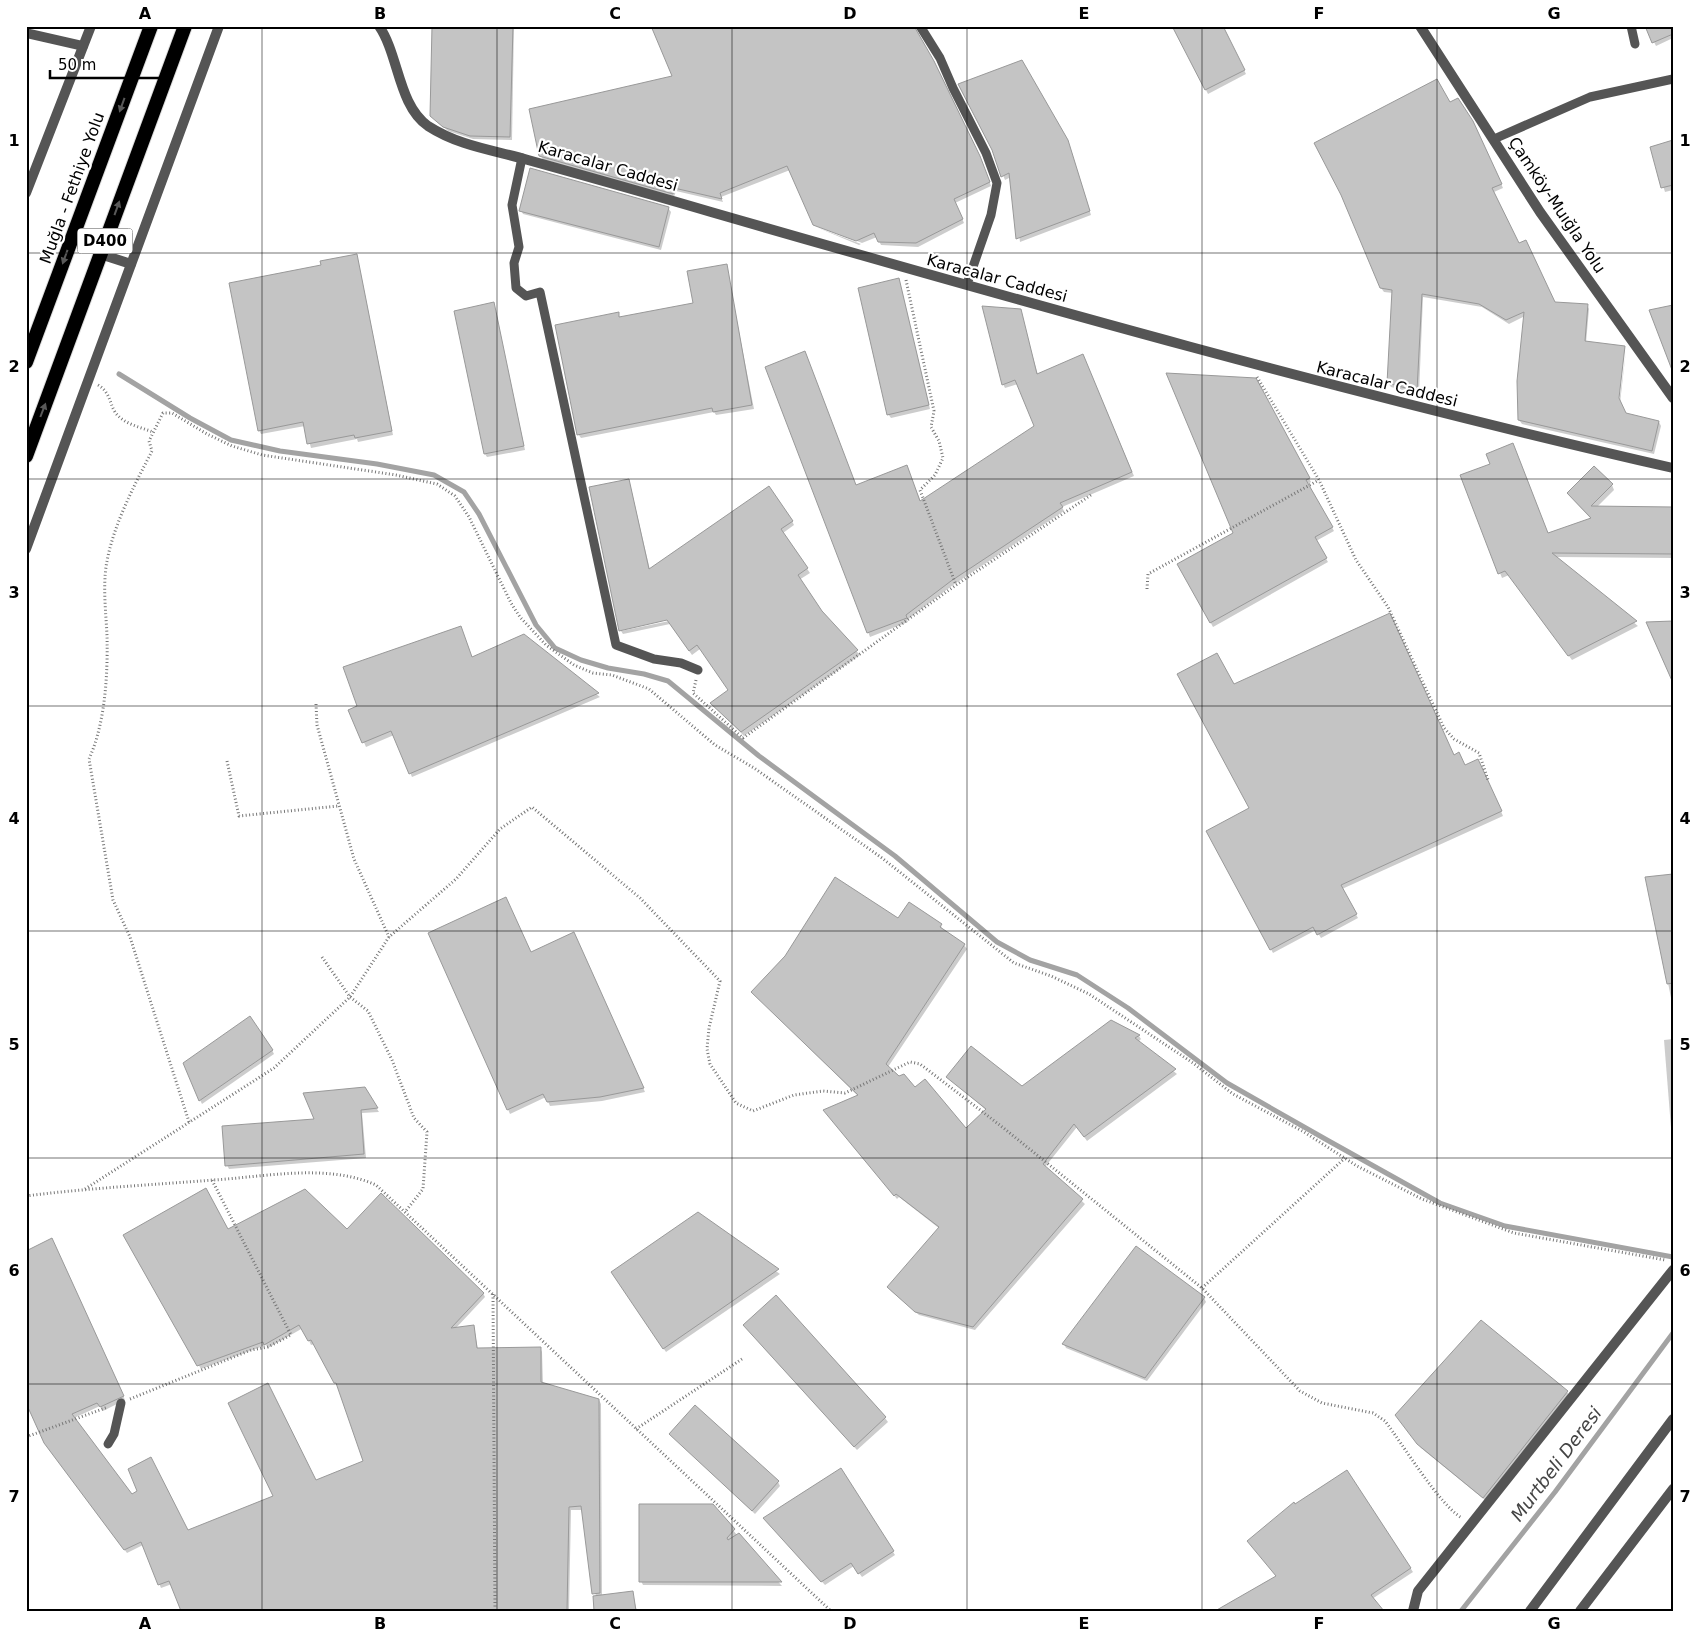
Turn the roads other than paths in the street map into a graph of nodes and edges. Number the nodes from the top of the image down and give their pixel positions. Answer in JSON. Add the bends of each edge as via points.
{"nodes":[{"id":1,"x":91,"y":26,"type":"edge"},
{"id":2,"x":151,"y":26,"type":"edge"},
{"id":3,"x":184,"y":26,"type":"edge"},
{"id":4,"x":219,"y":26,"type":"edge"},
{"id":5,"x":378,"y":26,"type":"edge"},
{"id":6,"x":920,"y":26,"type":"edge"},
{"id":7,"x":1420,"y":26,"type":"edge"},
{"id":8,"x":1631,"y":26,"type":"edge"},
{"id":9,"x":26,"y":33,"type":"edge"},
{"id":10,"x":1635,"y":44,"type":"dead end"},
{"id":11,"x":83,"y":46,"type":"junction"},
{"id":12,"x":1673,"y":79,"type":"edge"},
{"id":13,"x":1494,"y":139,"type":"junction"},
{"id":14,"x":522,"y":158,"type":"junction"},
{"id":15,"x":26,"y":193,"type":"edge"},
{"id":16,"x":100,"y":254,"type":"junction"},
{"id":17,"x":131,"y":264,"type":"junction"},
{"id":18,"x":967,"y":284,"type":"junction"},
{"id":19,"x":26,"y":362,"type":"edge"},
{"id":20,"x":1672,"y":395,"type":"edge"},
{"id":21,"x":26,"y":456,"type":"edge"},
{"id":22,"x":1673,"y":468,"type":"edge"},
{"id":23,"x":26,"y":549,"type":"edge"},
{"id":24,"x":698,"y":670,"type":"road end"},
{"id":25,"x":1673,"y":1270,"type":"edge"},
{"id":26,"x":122,"y":1402,"type":"road end"},
{"id":27,"x":1673,"y":1419,"type":"edge"},
{"id":28,"x":108,"y":1444,"type":"dead end"},
{"id":29,"x":1673,"y":1489,"type":"edge"},
{"id":30,"x":1413,"y":1611,"type":"edge"},
{"id":31,"x":1530,"y":1611,"type":"edge"},
{"id":32,"x":1580,"y":1611,"type":"edge"}],
"edges":[{"from":1,"to":11,"type":"street"},
{"from":2,"to":19,"type":"highway","name":"Muğla - Fethiye Yolu","number":"D400","one_way":true},
{"from":16,"to":3,"type":"highway","number":"D400","one_way":true},
{"from":4,"to":17,"type":"street"},
{"from":5,"to":14,"type":"street","name":"Karacalar Caddesi","via":[[386,36],[408,99],[424,122],[451,140]]},
{"from":6,"to":18,"type":"lane","via":[[940,58],[986,153],[996,183],[990,215]]},
{"from":7,"to":13,"type":"street","name":"Çamköy-Muığla Yolu"},
{"from":8,"to":10,"type":"lane"},
{"from":9,"to":11,"type":"street"},
{"from":11,"to":15,"type":"street"},
{"from":12,"to":13,"type":"lane","via":[[1590,97]]},
{"from":13,"to":20,"type":"street","name":"Çamköy-Muığla Yolu","via":[[1540,212]]},
{"from":14,"to":18,"type":"street","name":"Karacalar Caddesi"},
{"from":14,"to":24,"type":"lane","via":[[512,205],[519,247],[514,263],[516,288],[526,296],[540,292],[616,646]]},
{"from":16,"to":17,"type":"street"},
{"from":21,"to":16,"type":"highway","number":"D400","one_way":true},
{"from":17,"to":23,"type":"street"},
{"from":18,"to":22,"type":"street","name":"Karacalar Caddesi","via":[[1249,364],[1534,437]]},
{"from":25,"to":30,"type":"street","via":[[1418,1592]]},
{"from":26,"to":28,"type":"lane","via":[[114,1434]]},
{"from":27,"to":31,"type":"street"},
{"from":29,"to":32,"type":"street"}]}
